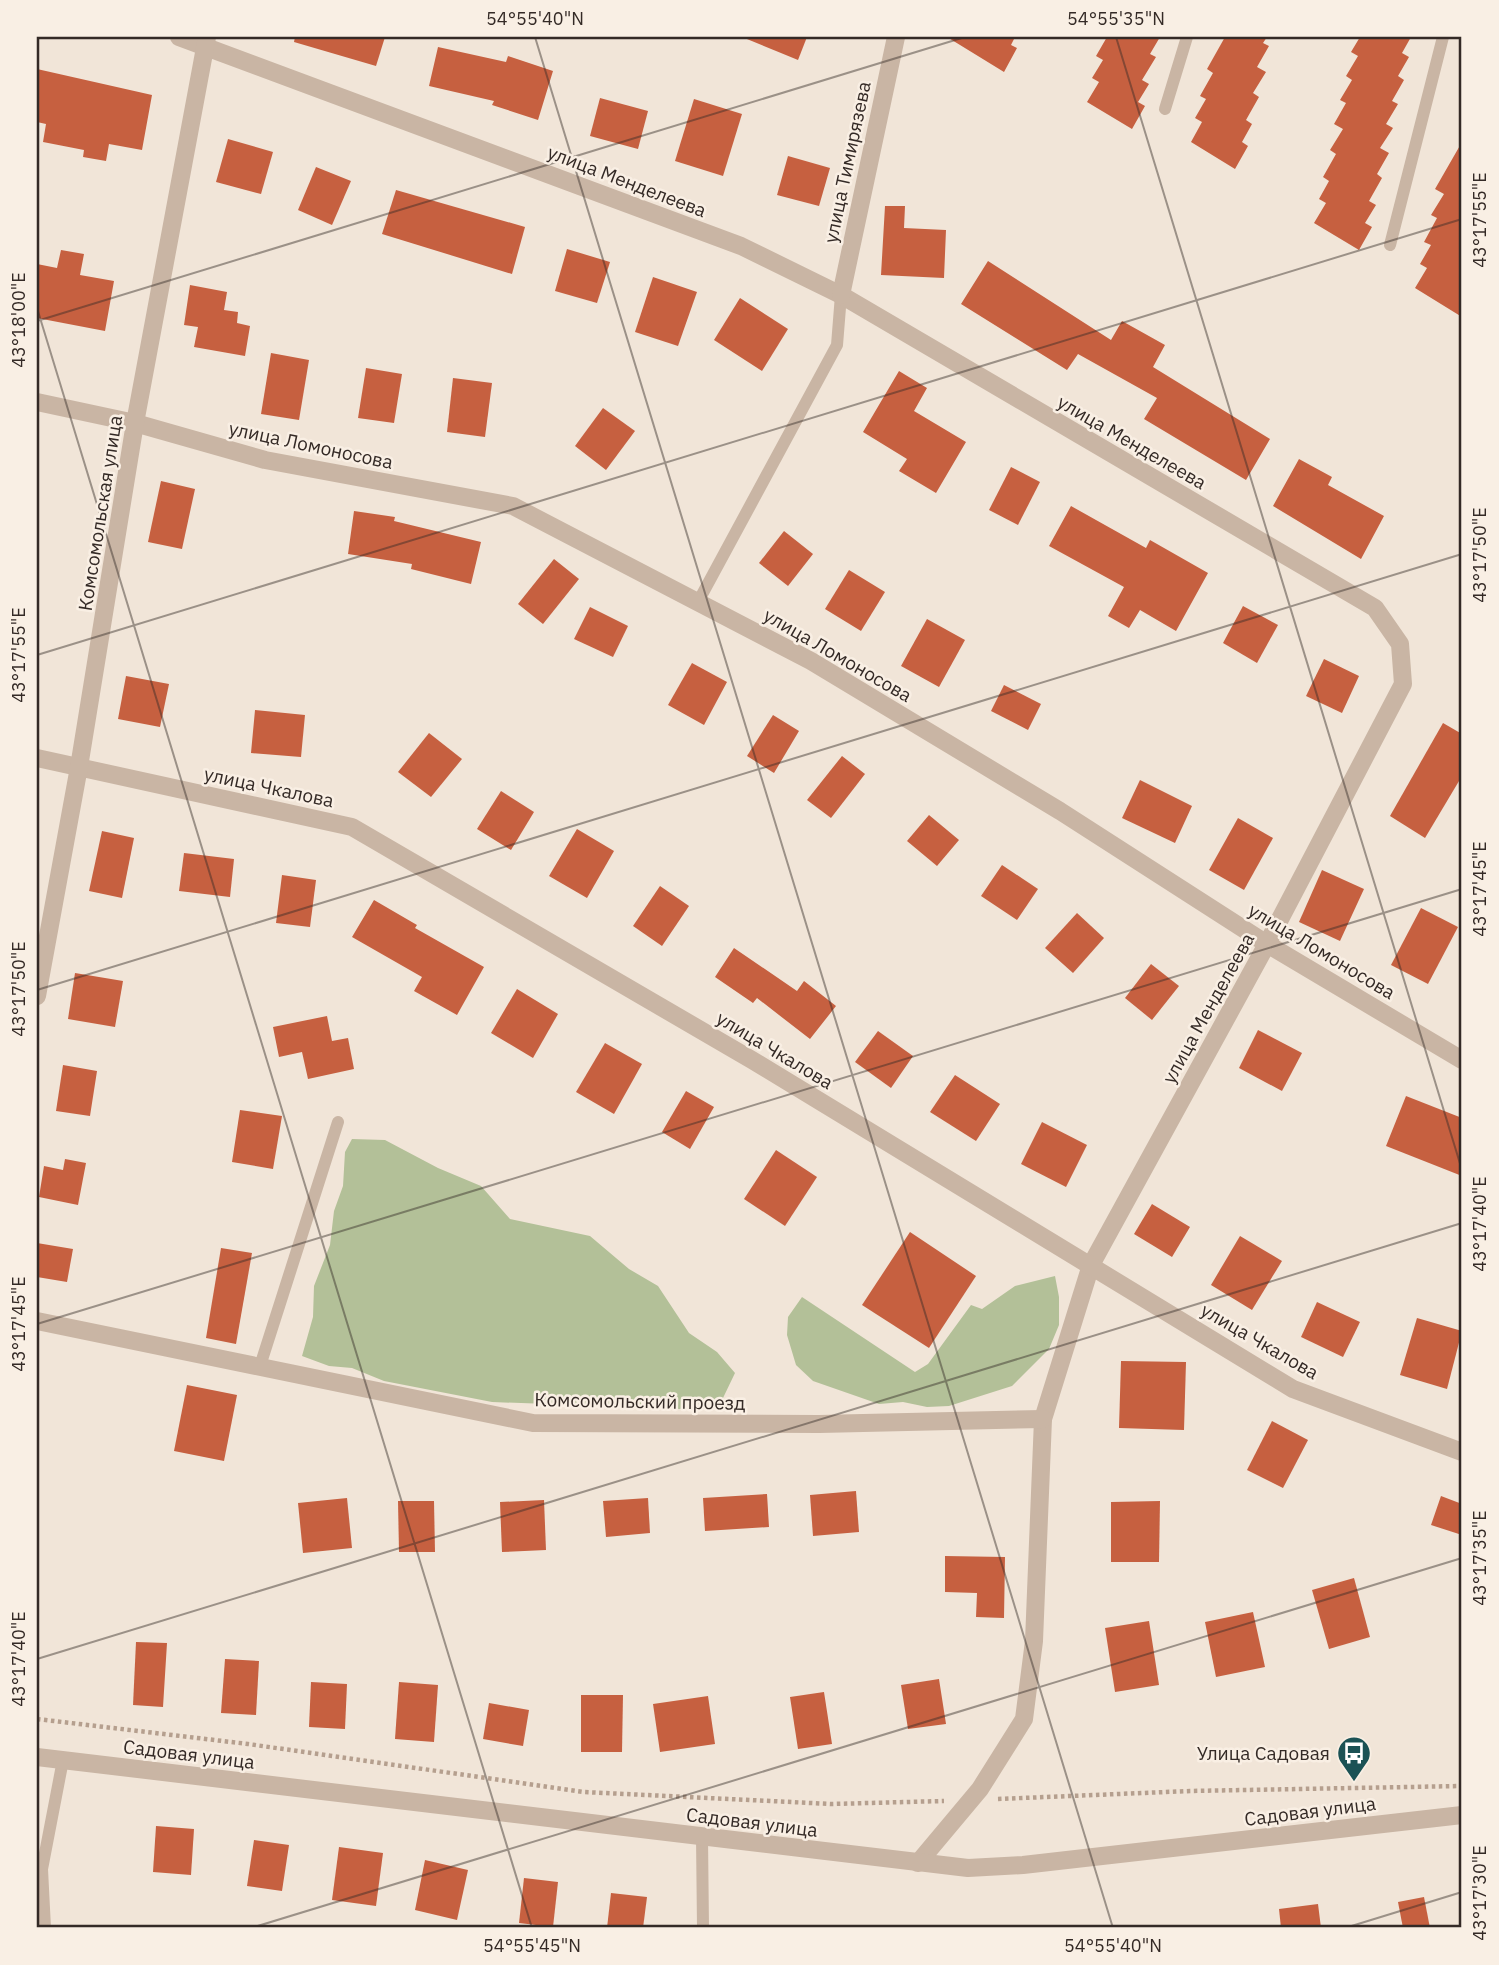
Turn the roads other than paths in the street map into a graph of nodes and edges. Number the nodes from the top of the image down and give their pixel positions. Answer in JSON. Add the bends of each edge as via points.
{"nodes":[{"id":1,"x":179,"y":37,"type":"edge"},
{"id":2,"x":896,"y":37,"type":"edge"},
{"id":3,"x":1187,"y":37,"type":"edge"},
{"id":4,"x":1443,"y":37,"type":"edge"},
{"id":5,"x":205,"y":41,"type":"edge"},
{"id":6,"x":1165,"y":109,"type":"dead end"},
{"id":7,"x":1390,"y":245,"type":"dead end"},
{"id":8,"x":841,"y":295,"type":"junction"},
{"id":9,"x":37,"y":402,"type":"edge"},
{"id":10,"x":135,"y":423,"type":"junction"},
{"id":11,"x":698,"y":602,"type":"junction"},
{"id":12,"x":37,"y":758,"type":"edge"},
{"id":13,"x":79,"y":767,"type":"junction"},
{"id":14,"x":1267,"y":944,"type":"junction"},
{"id":15,"x":37,"y":996,"type":"edge"},
{"id":16,"x":1462,"y":1060,"type":"edge"},
{"id":17,"x":338,"y":1122,"type":"dead end"},
{"id":18,"x":1091,"y":1265,"type":"junction"},
{"id":19,"x":37,"y":1321,"type":"edge"},
{"id":20,"x":260,"y":1366,"type":"junction"},
{"id":21,"x":1043,"y":1419,"type":"junction"},
{"id":22,"x":1462,"y":1452,"type":"edge"},
{"id":23,"x":37,"y":1757,"type":"edge"},
{"id":24,"x":64,"y":1760,"type":"junction"},
{"id":25,"x":1462,"y":1815,"type":"edge"},
{"id":26,"x":702,"y":1837,"type":"junction"},
{"id":27,"x":918,"y":1863,"type":"junction"},
{"id":28,"x":45,"y":1928,"type":"edge"},
{"id":29,"x":703,"y":1928,"type":"edge"}],
"edges":[{"from":1,"to":5,"type":"street","name":"улица Менделеева"},
{"from":2,"to":8,"type":"street","name":"улица Тимирязева"},
{"from":3,"to":6,"type":"lane"},
{"from":4,"to":7,"type":"lane"},
{"from":5,"to":8,"type":"street","name":"улица Менделеева","via":[[741,246]]},
{"from":5,"to":10,"type":"street","name":"Комсомольская улица"},
{"from":8,"to":11,"type":"lane","via":[[836,345]]},
{"from":8,"to":14,"type":"street","name":"улица Менделеева","via":[[1375,608],[1400,644],[1403,684]]},
{"from":9,"to":10,"type":"street","name":"улица Ломоносова"},
{"from":10,"to":11,"type":"street","name":"улица Ломоносова","via":[[265,460],[513,506]]},
{"from":10,"to":13,"type":"street","name":"Комсомольская улица"},
{"from":11,"to":14,"type":"street","name":"улица Ломоносова","via":[[811,661],[1060,811]]},
{"from":12,"to":13,"type":"street","name":"улица Чкалова"},
{"from":13,"to":15,"type":"street","name":"Комсомольская улица"},
{"from":13,"to":18,"type":"street","name":"улица Чкалова","via":[[352,827],[741,1053]]},
{"from":14,"to":16,"type":"street","name":"улица Ломоносова"},
{"from":14,"to":18,"type":"street","name":"улица Менделеева"},
{"from":17,"to":20,"type":"lane"},
{"from":18,"to":21,"type":"street","name":"улица Менделеева"},
{"from":18,"to":22,"type":"street","name":"улица Чкалова","via":[[1293,1389]]},
{"from":19,"to":20,"type":"street","name":"Комсомольский проезд"},
{"from":20,"to":21,"type":"street","name":"Комсомольский проезд","via":[[533,1423]]},
{"from":21,"to":27,"type":"street","name":"улица Менделеева","via":[[1034,1641],[1024,1719],[971,1800]]},
{"from":23,"to":24,"type":"street","name":"Садовая улица"},
{"from":24,"to":26,"type":"street","name":"Садовая улица"},
{"from":24,"to":28,"type":"lane","via":[[42,1869]]},
{"from":25,"to":27,"type":"street","name":"Садовая улица","via":[[1023,1865],[968,1868]]},
{"from":26,"to":27,"type":"street","name":"Садовая улица"},
{"from":26,"to":29,"type":"lane"}]}
